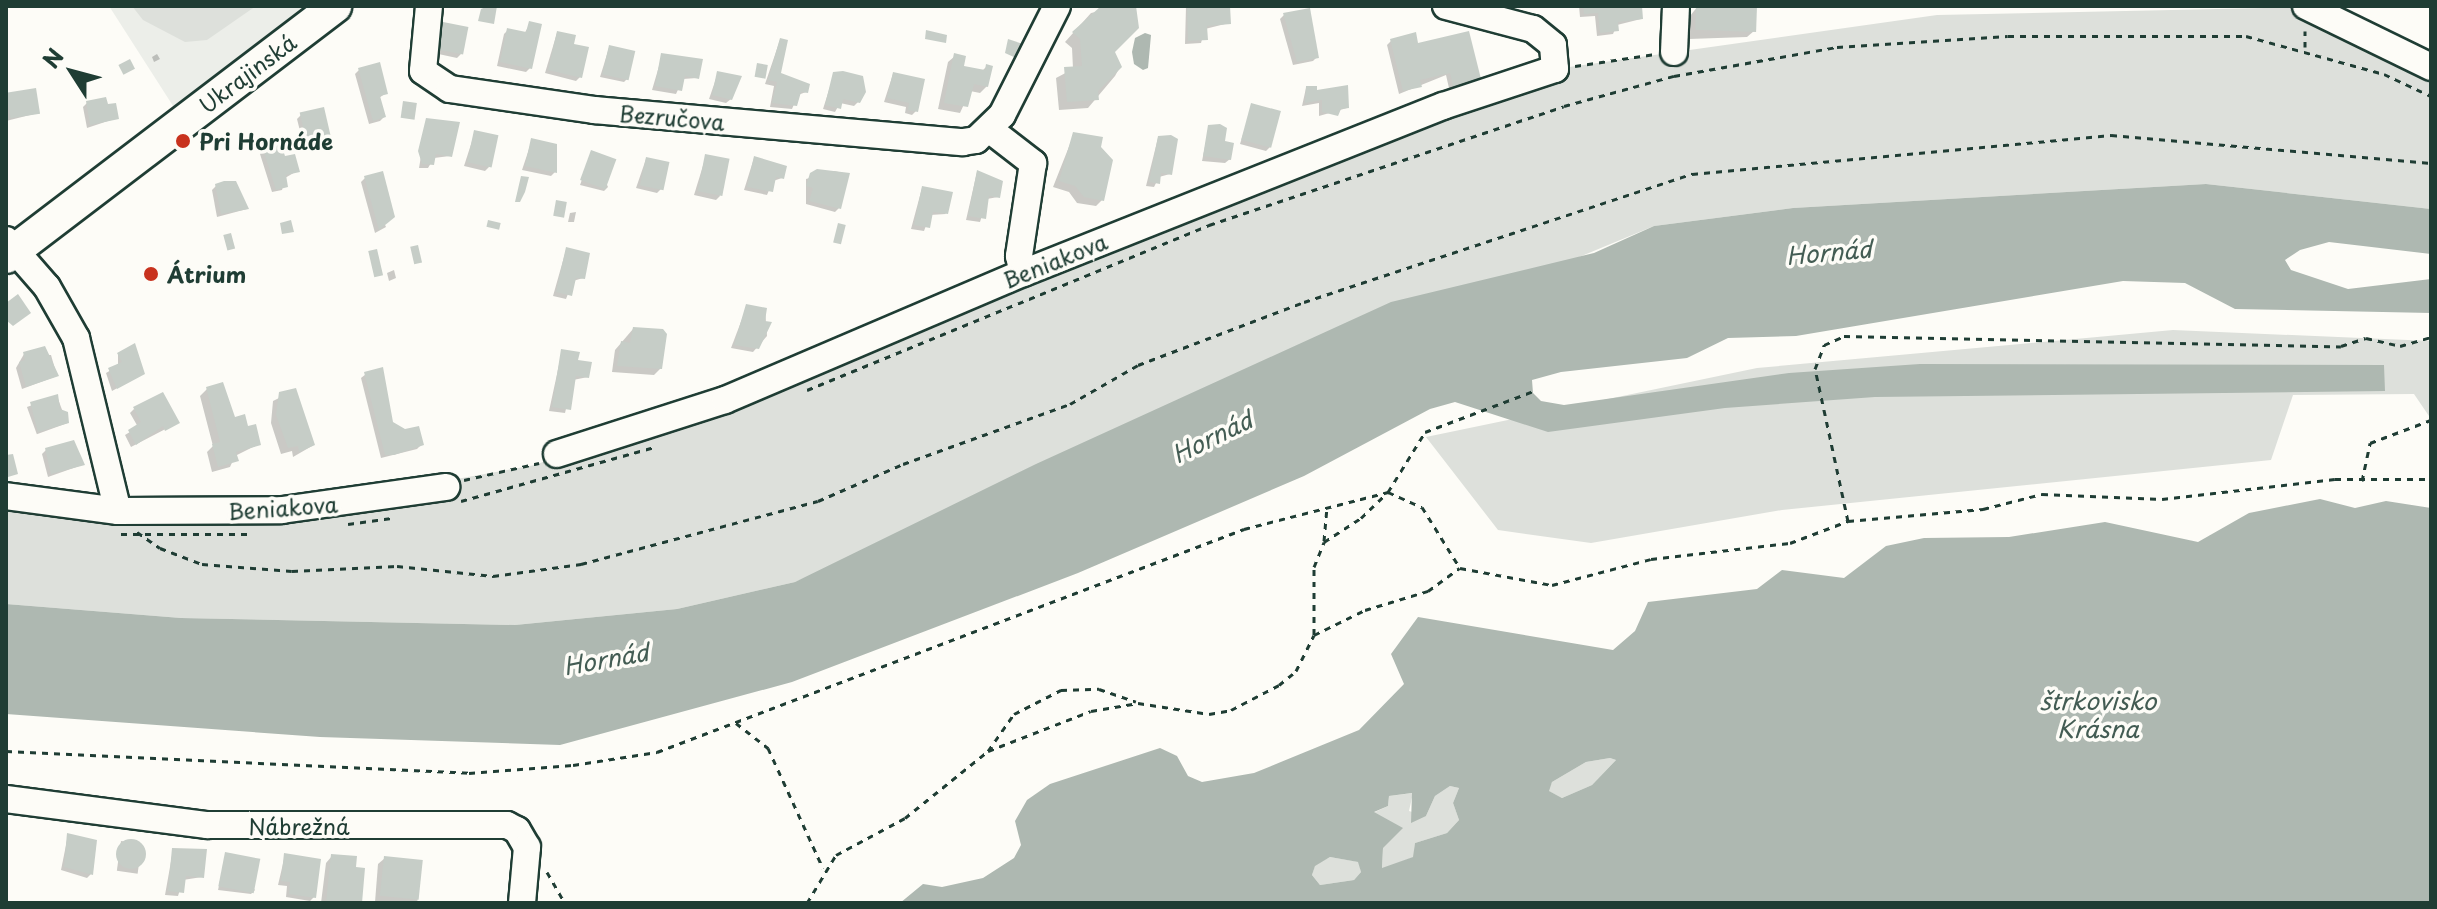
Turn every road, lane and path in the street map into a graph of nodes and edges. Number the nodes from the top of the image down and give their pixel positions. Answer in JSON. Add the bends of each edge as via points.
{"nodes":[{"id":1,"x":335,"y":6,"type":"edge"},
{"id":2,"x":429,"y":6,"type":"edge"},
{"id":3,"x":1057,"y":6,"type":"edge"},
{"id":4,"x":1446,"y":6,"type":"edge"},
{"id":5,"x":1676,"y":6,"type":"edge"},
{"id":6,"x":2306,"y":6,"type":"edge"},
{"id":7,"x":1674,"y":52,"type":"joint"},
{"id":8,"x":2431,"y":67,"type":"edge"},
{"id":9,"x":1555,"y":69,"type":"junction"},
{"id":10,"x":2431,"y":96,"type":"edge"},
{"id":11,"x":989,"y":129,"type":"junction"},
{"id":12,"x":2431,"y":163,"type":"edge"},
{"id":13,"x":9,"y":249,"type":"edge"},
{"id":14,"x":1023,"y":273,"type":"junction"},
{"id":15,"x":2431,"y":337,"type":"edge"},
{"id":16,"x":1536,"y":390,"type":"dead end"},
{"id":17,"x":799,"y":394,"type":"dead end"},
{"id":18,"x":2431,"y":420,"type":"edge"},
{"id":19,"x":656,"y":447,"type":"dead end"},
{"id":20,"x":553,"y":456,"type":"joint"},
{"id":21,"x":2431,"y":479,"type":"edge"},
{"id":22,"x":2362,"y":481,"type":"junction"},
{"id":23,"x":1388,"y":492,"type":"junction"},
{"id":24,"x":450,"y":495,"type":"junction"},
{"id":25,"x":6,"y":496,"type":"edge"},
{"id":26,"x":1327,"y":509,"type":"junction"},
{"id":27,"x":394,"y":518,"type":"dead end"},
{"id":28,"x":1848,"y":521,"type":"junction"},
{"id":29,"x":116,"y":522,"type":"junction"},
{"id":30,"x":335,"y":526,"type":"dead end"},
{"id":31,"x":263,"y":533,"type":"dead end"},
{"id":32,"x":144,"y":537,"type":"junction"},
{"id":33,"x":1324,"y":542,"type":"junction"},
{"id":34,"x":1460,"y":568,"type":"junction"},
{"id":35,"x":1314,"y":635,"type":"junction"},
{"id":36,"x":1138,"y":703,"type":"junction"},
{"id":37,"x":736,"y":723,"type":"junction"},
{"id":38,"x":6,"y":751,"type":"edge"},
{"id":39,"x":988,"y":751,"type":"junction"},
{"id":40,"x":6,"y":799,"type":"edge"},
{"id":41,"x":527,"y":860,"type":"junction"},
{"id":42,"x":823,"y":869,"type":"junction"},
{"id":43,"x":522,"y":903,"type":"edge"},
{"id":44,"x":565,"y":903,"type":"edge"},
{"id":45,"x":807,"y":903,"type":"edge"}],
"edges":[{"from":1,"to":13,"type":"main road","name":"Ukrajinská"},
{"from":2,"to":11,"type":"street","name":"Bezručova","via":[[423,71],[450,89],[525,103],[929,142],[976,140]]},
{"from":3,"to":11,"type":"street"},
{"from":4,"to":9,"type":"street","via":[[1533,29],[1553,45]]},
{"from":5,"to":7,"type":"street"},
{"from":6,"to":8,"type":"street"},
{"from":7,"to":9,"type":"path"},
{"from":9,"to":14,"type":"street","name":"Beniakova","via":[[1443,106]]},
{"from":10,"to":17,"type":"path","via":[[2384,74],[2246,36],[2008,36],[1837,47],[1703,71],[1564,106],[1209,225]]},
{"from":11,"to":14,"type":"street","via":[[1033,163],[1019,256]]},
{"from":12,"to":32,"type":"path","via":[[2111,135],[1692,174],[1304,302],[1138,365],[1070,404],[818,501],[581,564],[493,576],[397,566],[292,571],[202,564]]},
{"from":13,"to":29,"type":"street","via":[[55,299],[76,338]]},
{"from":14,"to":20,"type":"street","name":"Beniakova","via":[[725,400]]},
{"from":15,"to":28,"type":"path","via":[[2400,346],[2366,338],[2341,346],[1844,336],[1824,345],[1815,369]]},
{"from":16,"to":23,"type":"path","via":[[1425,432]]},
{"from":18,"to":22,"type":"path","via":[[2370,443]]},
{"from":19,"to":24,"type":"path"},
{"from":20,"to":24,"type":"path"},
{"from":21,"to":22,"type":"path"},
{"from":22,"to":28,"type":"path","via":[[2335,479],[2162,499],[2042,494],[1983,509]]},
{"from":23,"to":26,"type":"path"},
{"from":23,"to":33,"type":"path"},
{"from":23,"to":34,"type":"path","via":[[1422,507]]},
{"from":24,"to":29,"type":"street","name":"Beniakova"},
{"from":25,"to":29,"type":"street","name":"Beniakova"},
{"from":26,"to":33,"type":"path"},
{"from":26,"to":37,"type":"path","via":[[1244,529]]},
{"from":27,"to":30,"type":"path"},
{"from":28,"to":34,"type":"path","via":[[1790,543],[1651,559],[1552,585]]},
{"from":29,"to":32,"type":"path"},
{"from":29,"to":32,"type":"path"},
{"from":31,"to":32,"type":"path"},
{"from":33,"to":35,"type":"path","via":[[1314,567]]},
{"from":34,"to":35,"type":"path","via":[[1428,591],[1365,610]]},
{"from":35,"to":36,"type":"path","via":[[1296,671],[1231,710],[1209,714]]},
{"from":36,"to":39,"type":"path","via":[[1066,719]]},
{"from":36,"to":39,"type":"path","via":[[1099,689],[1061,690],[1014,714]]},
{"from":37,"to":38,"type":"path","via":[[657,752],[469,773]]},
{"from":37,"to":42,"type":"path","via":[[768,748]]},
{"from":39,"to":42,"type":"path","via":[[905,818],[855,844]]},
{"from":40,"to":41,"type":"street","name":"Nábrežná","via":[[207,825],[507,825],[524,838]]},
{"from":41,"to":43,"type":"street"},
{"from":41,"to":44,"type":"path","via":[[550,875]]},
{"from":42,"to":45,"type":"path"}]}
